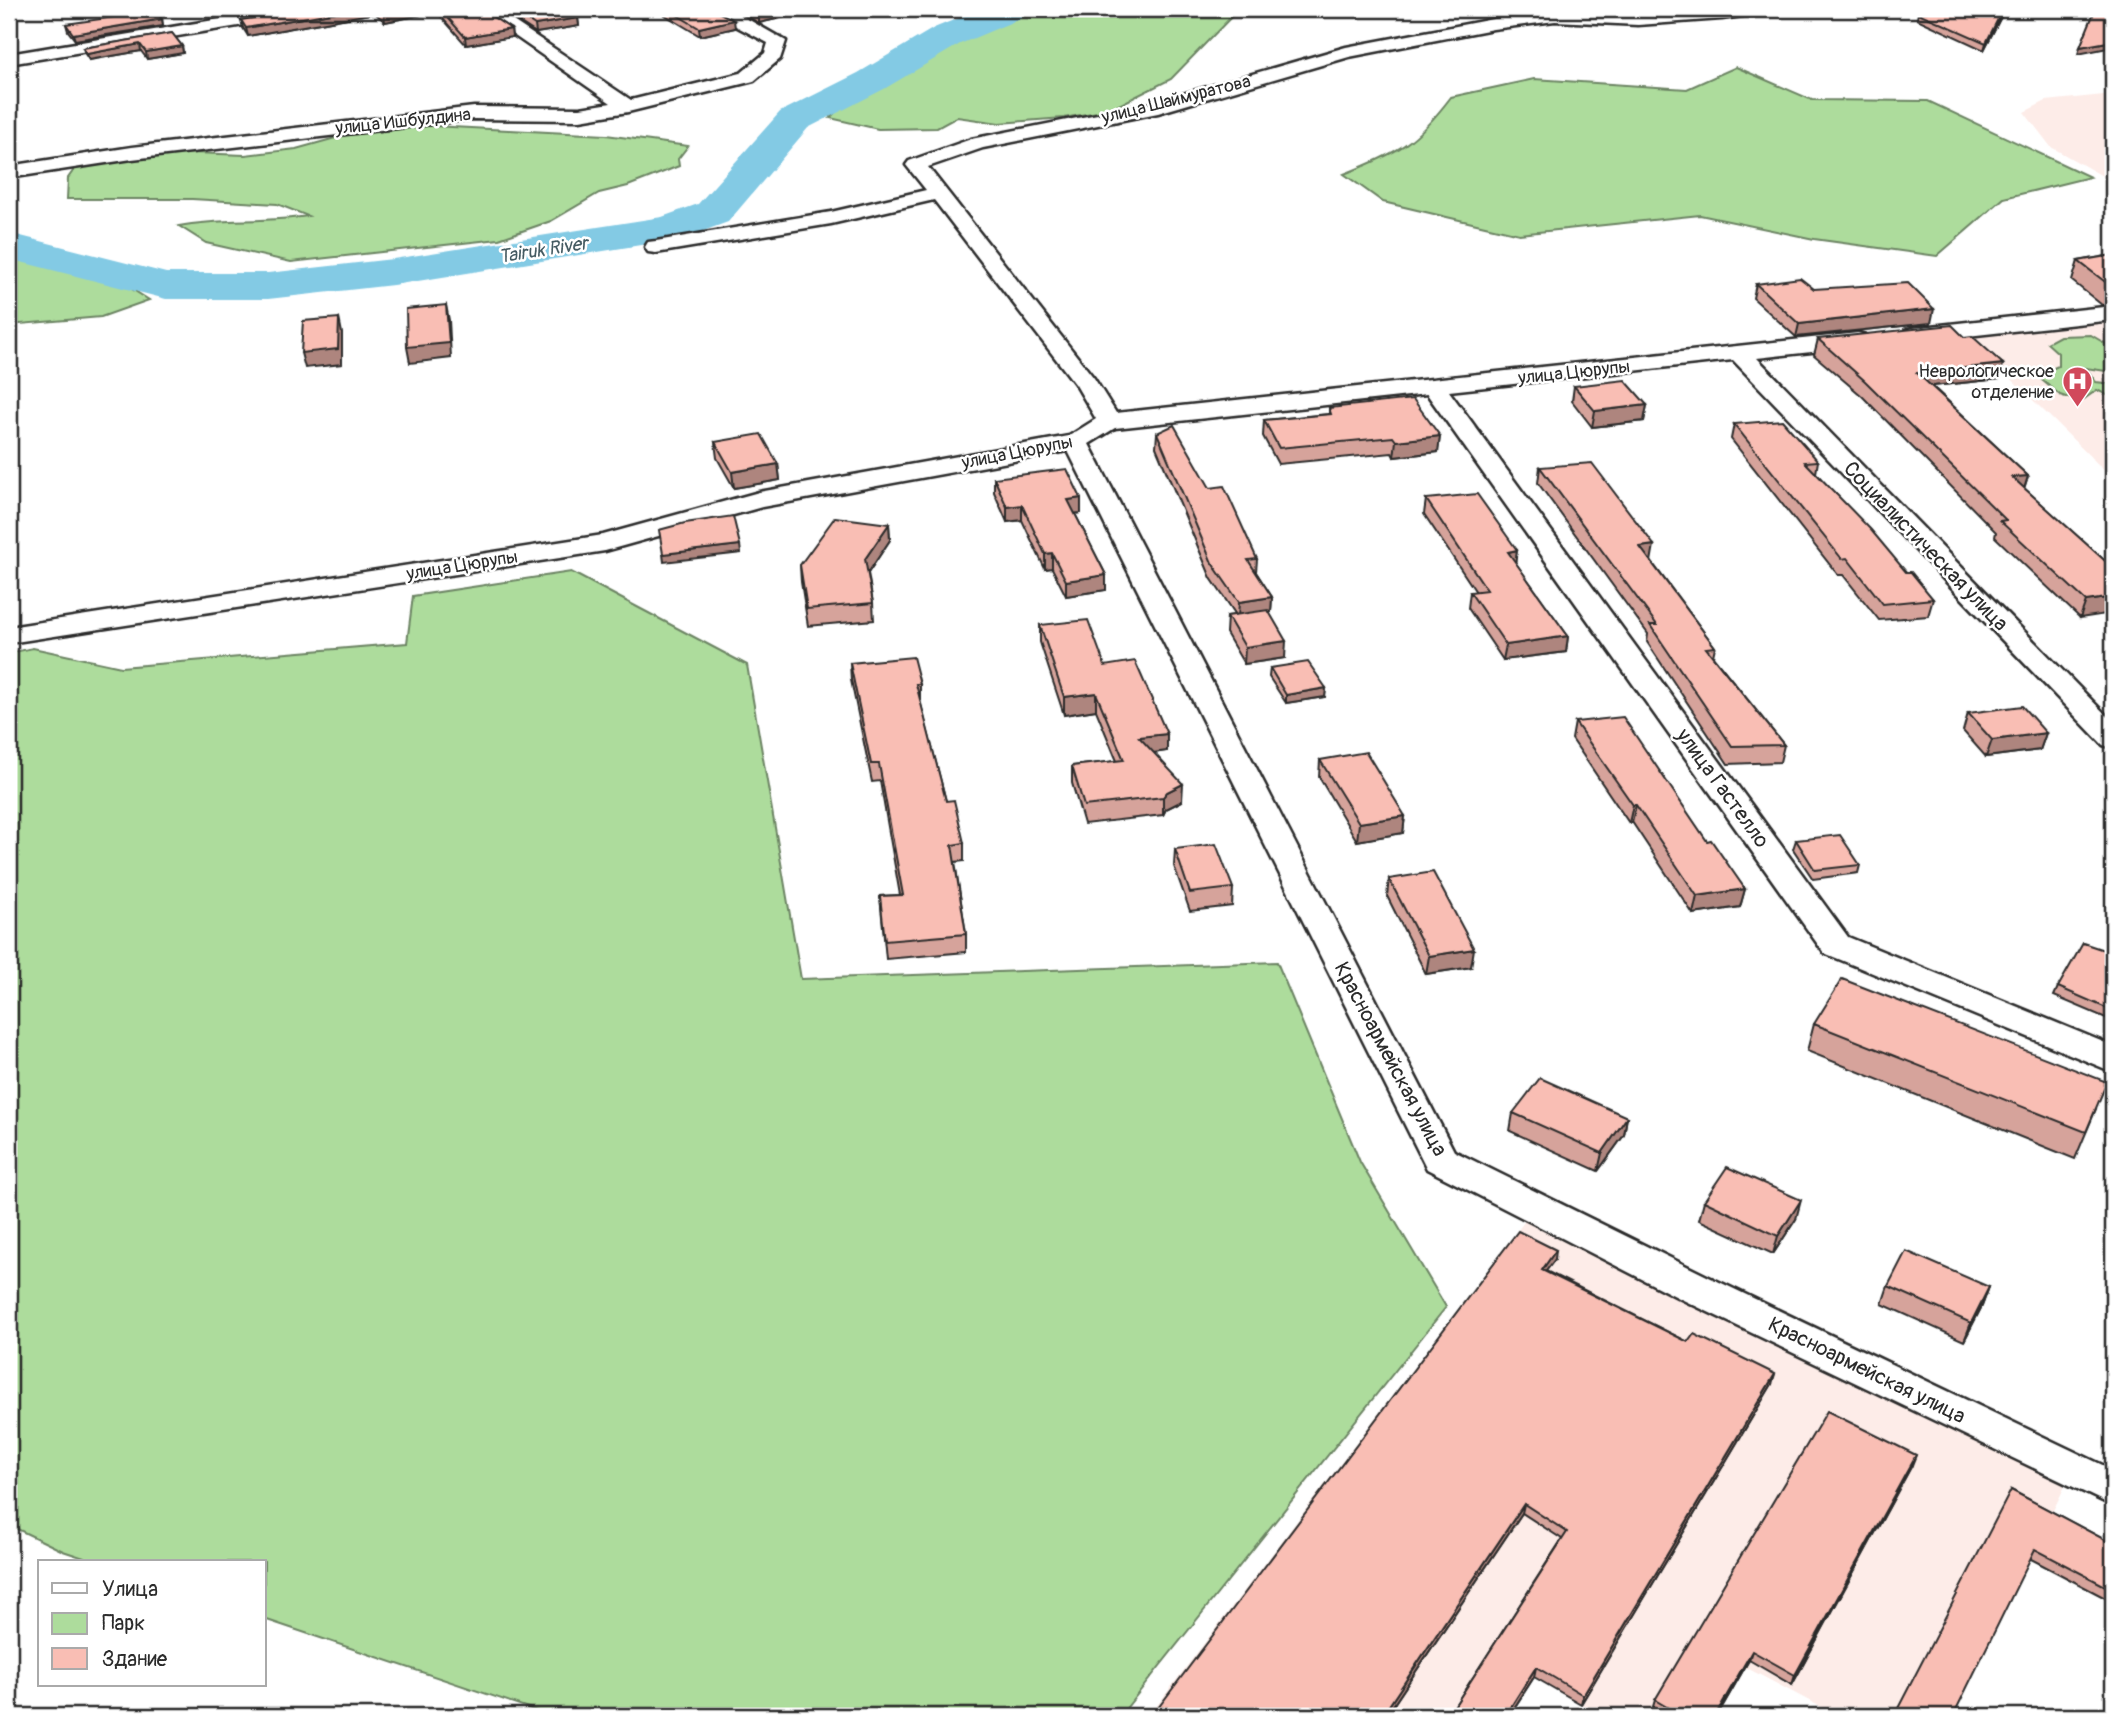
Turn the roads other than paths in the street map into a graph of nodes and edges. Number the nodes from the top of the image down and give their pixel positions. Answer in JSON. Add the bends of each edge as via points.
{"nodes":[{"id":1,"x":310,"y":9,"type":"edge"},
{"id":2,"x":484,"y":9,"type":"edge"},
{"id":3,"x":716,"y":9,"type":"edge"},
{"id":4,"x":1757,"y":9,"type":"edge"},
{"id":5,"x":9,"y":59,"type":"edge"},
{"id":6,"x":628,"y":106,"type":"junction"},
{"id":7,"x":9,"y":172,"type":"edge"},
{"id":8,"x":939,"y":193,"type":"junction"},
{"id":9,"x":656,"y":247,"type":"dead end"},
{"id":10,"x":2113,"y":313,"type":"edge"},
{"id":11,"x":1740,"y":353,"type":"junction"},
{"id":12,"x":1434,"y":387,"type":"junction"},
{"id":13,"x":1110,"y":421,"type":"junction"},
{"id":14,"x":1076,"y":443,"type":"junction"},
{"id":15,"x":9,"y":635,"type":"edge"},
{"id":16,"x":2113,"y":738,"type":"edge"},
{"id":17,"x":2113,"y":1060,"type":"edge"},
{"id":18,"x":2113,"y":1489,"type":"edge"}],
"edges":[{"from":1,"to":5,"type":"street"},
{"from":2,"to":6,"type":"street"},
{"from":3,"to":6,"type":"street","name":"улица Ишбулдина","via":[[776,41],[774,55],[747,78]]},
{"from":4,"to":8,"type":"street","name":"улица Шаймуратова","via":[[1638,20],[1555,16],[1346,52],[1151,109],[978,143],[916,165]]},
{"from":6,"to":7,"type":"street","name":"улица Ишбулдина","via":[[580,114],[460,114]]},
{"from":8,"to":9,"type":"street","via":[[831,218]]},
{"from":8,"to":13,"type":"street","via":[[1087,383]]},
{"from":10,"to":11,"type":"street","name":"улица Цюрупы"},
{"from":11,"to":12,"type":"street","name":"улица Цюрупы"},
{"from":11,"to":16,"type":"street","name":"Социалистическая улица"},
{"from":12,"to":13,"type":"street","name":"улица Цюрупы"},
{"from":12,"to":17,"type":"street","name":"улица Гастелло","via":[[1836,945]]},
{"from":13,"to":14,"type":"street","name":"улица Цюрупы"},
{"from":14,"to":15,"type":"street","name":"улица Цюрупы","via":[[759,500],[605,543]]},
{"from":14,"to":18,"type":"street","name":"Красноармейская улица","via":[[1440,1160]]}]}
